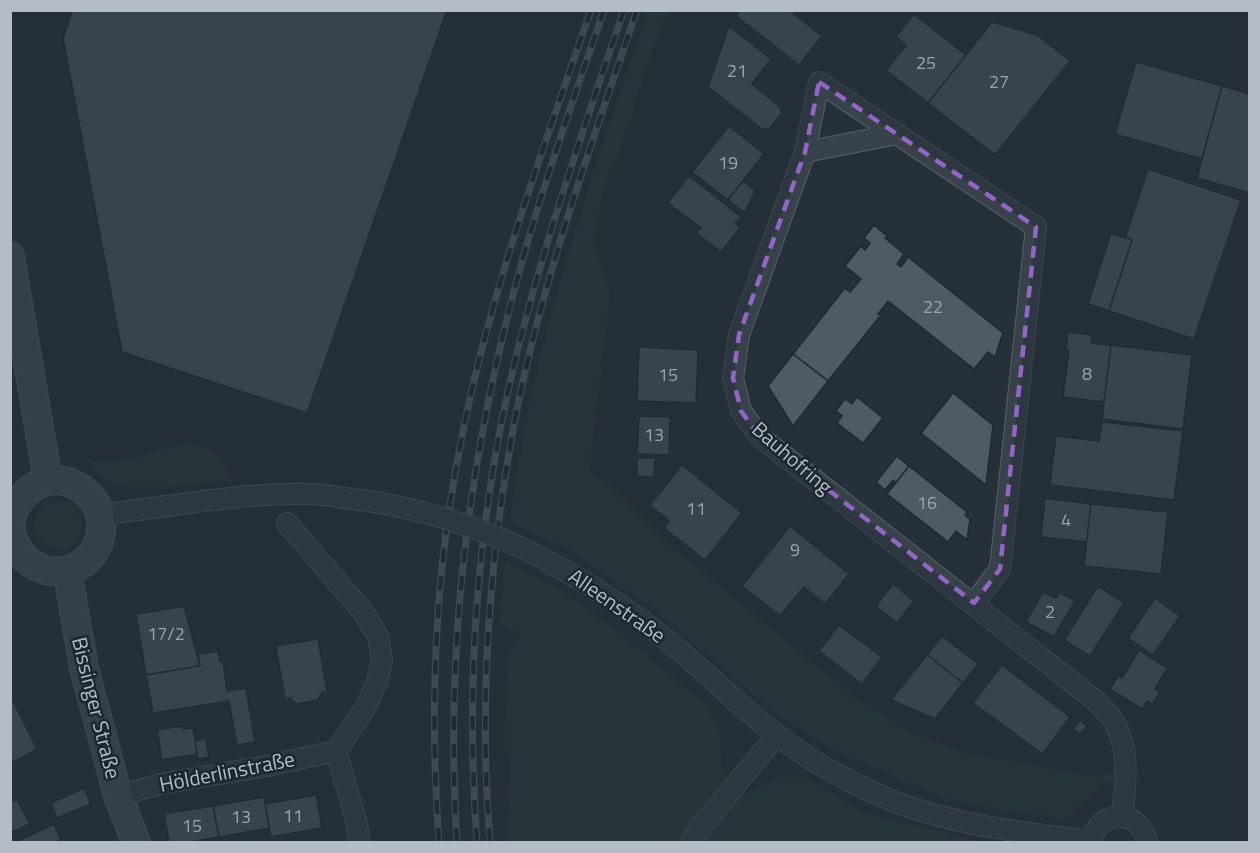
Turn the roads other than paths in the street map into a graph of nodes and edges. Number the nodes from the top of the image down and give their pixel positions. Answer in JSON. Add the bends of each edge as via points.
{"nodes":[{"id":1,"x":897,"y":134,"type":"junction"},
{"id":2,"x":805,"y":152,"type":"junction"},
{"id":3,"x":10,"y":256,"type":"edge"},
{"id":4,"x":48,"y":481,"type":"junction"},
{"id":5,"x":100,"y":515,"type":"junction"},
{"id":6,"x":287,"y":523,"type":"dead end"},
{"id":7,"x":10,"y":527,"type":"edge"},
{"id":8,"x":67,"y":570,"type":"junction"},
{"id":9,"x":974,"y":603,"type":"junction"},
{"id":10,"x":777,"y":735,"type":"junction"},
{"id":11,"x":336,"y":751,"type":"junction"},
{"id":12,"x":118,"y":795,"type":"junction"},
{"id":13,"x":1122,"y":817,"type":"junction"},
{"id":14,"x":1092,"y":842,"type":"edge"},
{"id":15,"x":136,"y":843,"type":"edge"},
{"id":16,"x":360,"y":843,"type":"edge"},
{"id":17,"x":691,"y":843,"type":"edge"},
{"id":18,"x":1147,"y":843,"type":"edge"}],
"edges":[{"from":1,"to":2,"type":"street"},
{"from":1,"to":2,"type":"street","name":"Bauhofring","via":[[819,82]]},
{"from":1,"to":9,"type":"street","name":"Bauhofring","via":[[1036,227],[1000,569]]},
{"from":2,"to":9,"type":"street","name":"Bauhofring","via":[[740,335],[733,378],[741,411],[759,436]]},
{"from":3,"to":4,"type":"main road"},
{"from":4,"to":5,"type":"main road","via":[[68,483],[86,492]]},
{"from":4,"to":7,"type":"main road","via":[[35,485],[16,503]]},
{"from":5,"to":8,"type":"main road","via":[[101,529],[95,549],[80,565]]},
{"from":5,"to":10,"type":"street","name":"Alleenstraße","bridge":true,"via":[[256,495],[311,494],[420,511],[470,526],[528,551],[611,598],[661,635]]},
{"from":6,"to":11,"type":"street","via":[[364,613],[378,636],[382,660],[377,682],[366,707]]},
{"from":7,"to":8,"type":"main road","via":[[22,557],[35,567]]},
{"from":8,"to":12,"type":"main road","name":"Bissinger Straße","via":[[84,668]]},
{"from":9,"to":13,"type":"street","name":"Bauhofring","via":[[1096,700],[1112,719],[1126,758]]},
{"from":10,"to":14,"type":"street","name":"Alleenstraße","via":[[862,787],[916,808],[980,826]]},
{"from":10,"to":17,"type":"street"},
{"from":11,"to":12,"type":"street","name":"Hölderlinstraße"},
{"from":11,"to":16,"type":"street"},
{"from":12,"to":15,"type":"main road","name":"Bissinger Straße"},
{"from":13,"to":14,"type":"street","via":[[1099,825]]},
{"from":13,"to":18,"type":"street","via":[[1140,826]]}]}
